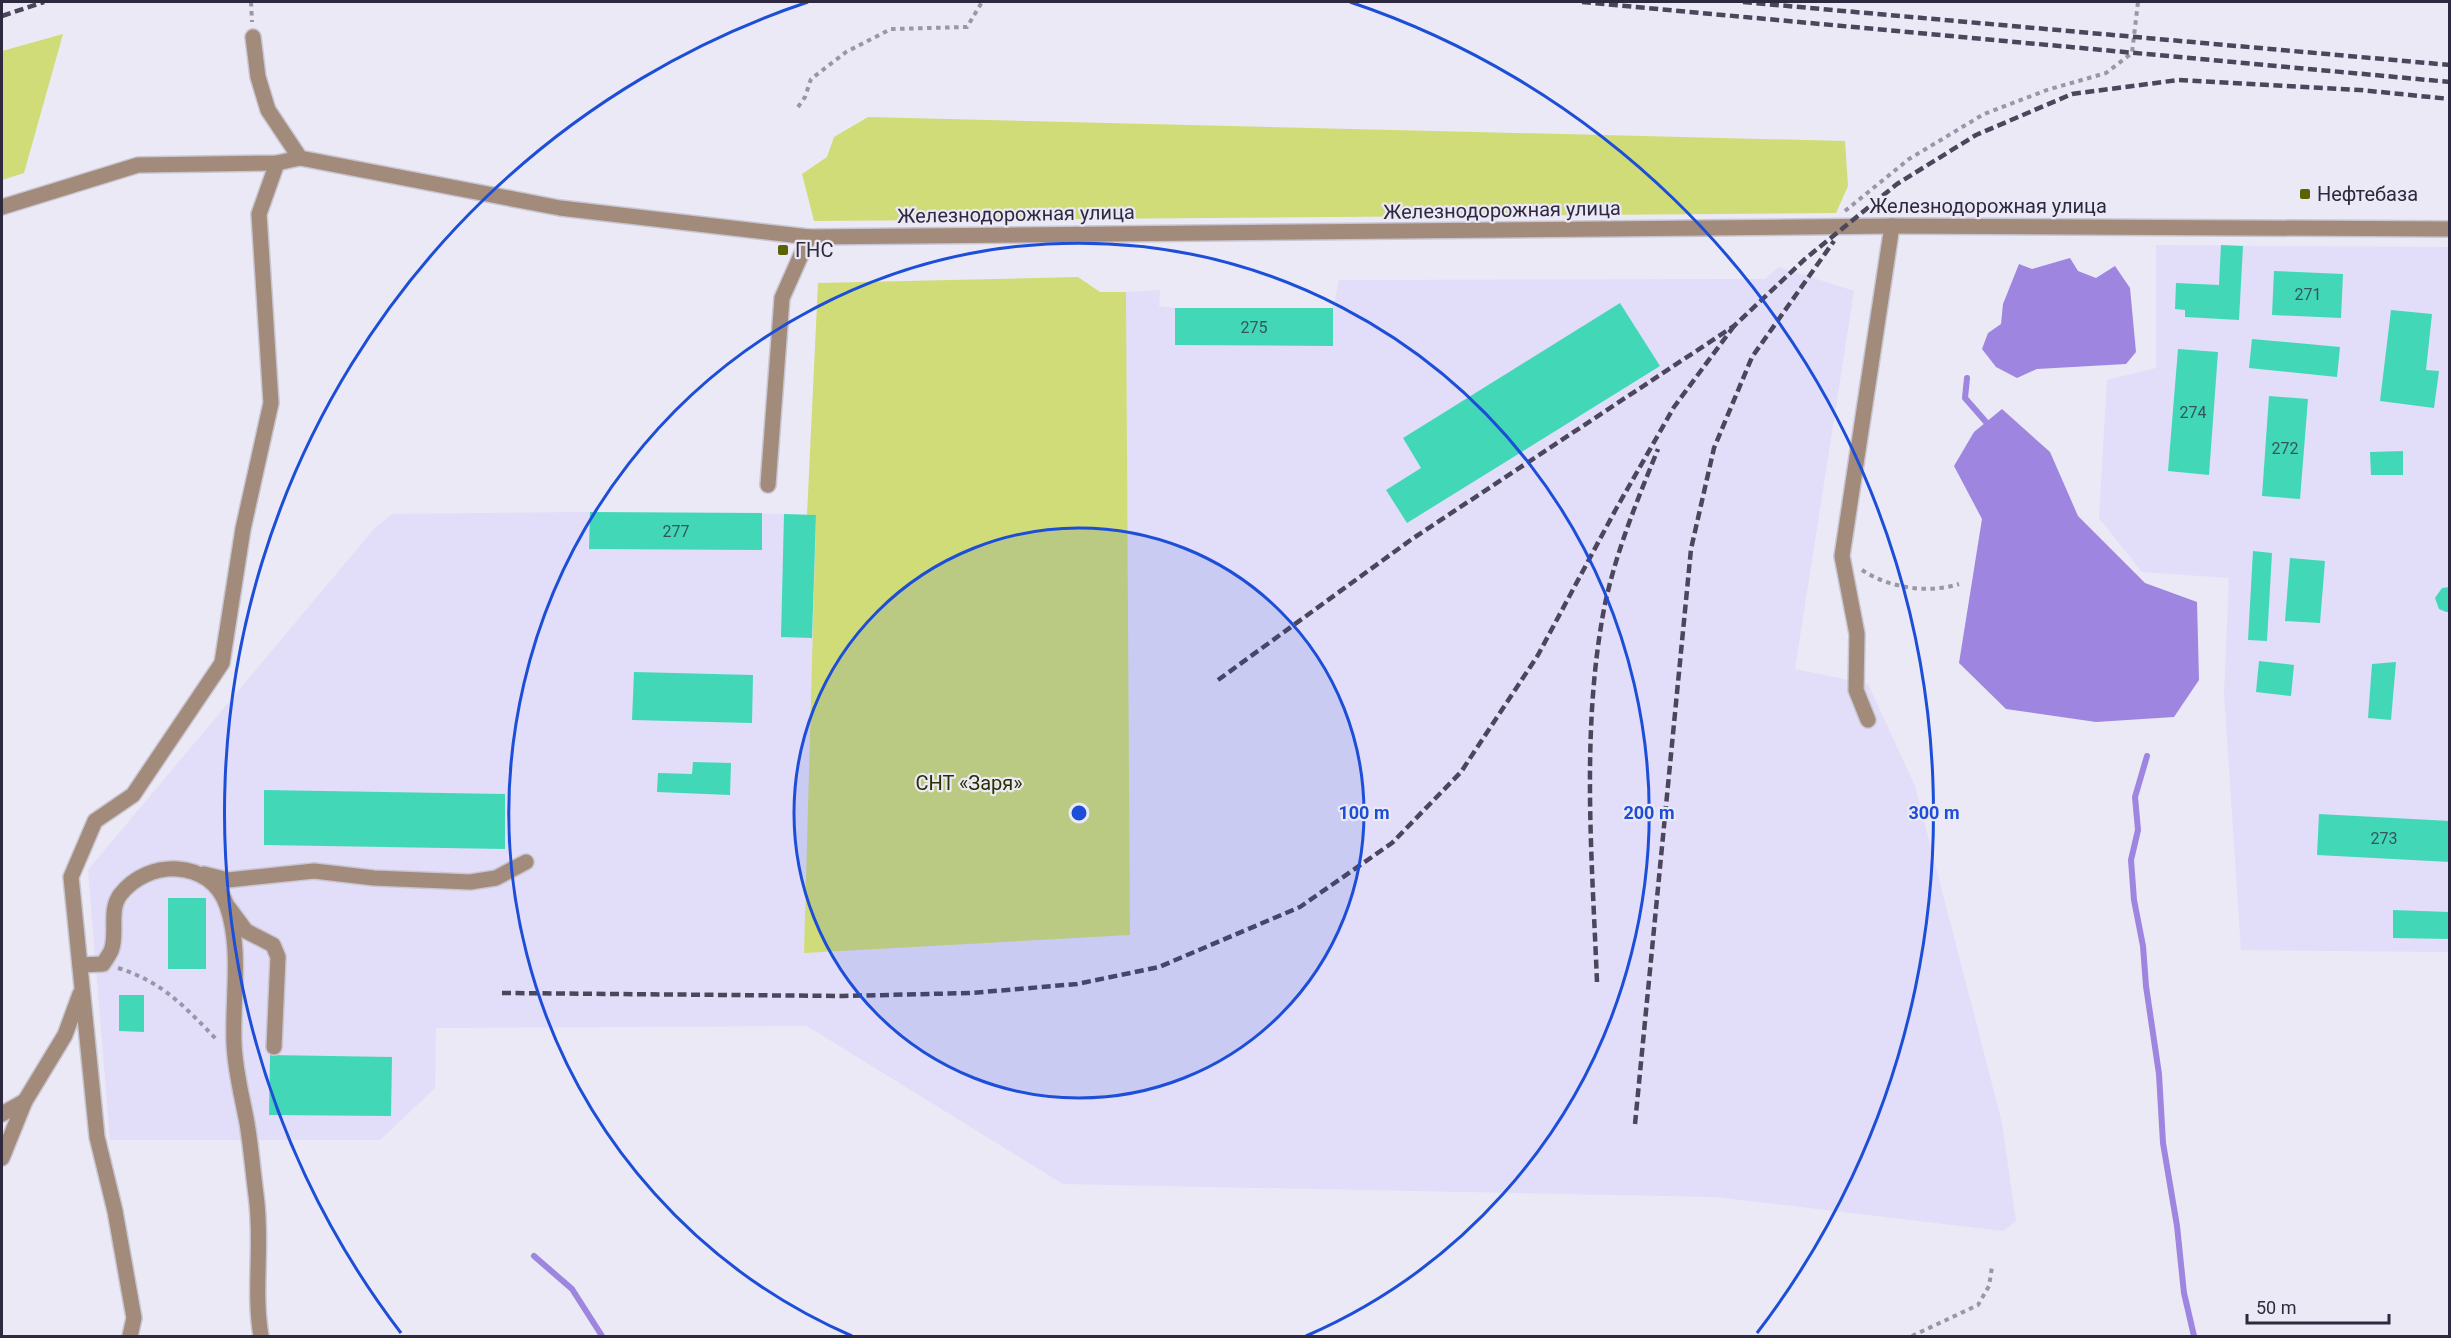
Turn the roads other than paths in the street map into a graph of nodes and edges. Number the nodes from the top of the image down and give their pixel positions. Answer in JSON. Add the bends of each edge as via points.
{"nodes":[{"id":1,"x":254,"y":37,"type":"dead end"},
{"id":2,"x":300,"y":158,"type":"junction"},
{"id":3,"x":277,"y":163,"type":"junction"},
{"id":4,"x":2,"y":207,"type":"edge"},
{"id":5,"x":1892,"y":226,"type":"junction"},
{"id":6,"x":2450,"y":229,"type":"edge"},
{"id":7,"x":809,"y":237,"type":"junction"},
{"id":8,"x":768,"y":485,"type":"dead end"},
{"id":9,"x":1868,"y":720,"type":"dead end"},
{"id":10,"x":525,"y":862,"type":"dead end"},
{"id":11,"x":190,"y":870,"type":"junction"},
{"id":12,"x":227,"y":905,"type":"junction"},
{"id":13,"x":80,"y":965,"type":"junction"},
{"id":14,"x":82,"y":988,"type":"junction"},
{"id":15,"x":274,"y":1047,"type":"dead end"},
{"id":16,"x":26,"y":1101,"type":"junction"},
{"id":17,"x":2,"y":1114,"type":"edge"},
{"id":18,"x":2,"y":1158,"type":"edge"},
{"id":19,"x":130,"y":1336,"type":"edge"},
{"id":20,"x":261,"y":1336,"type":"edge"}],
"edges":[{"from":1,"to":2,"type":"street","via":[[258,77],[268,110]]},
{"from":2,"to":3,"type":"street"},
{"from":2,"to":7,"type":"street","name":"Железнодорожная улица","via":[[560,208]]},
{"from":3,"to":4,"type":"street","via":[[138,165]]},
{"from":3,"to":13,"type":"street","via":[[259,214],[271,403],[243,529],[222,663],[133,795],[95,821],[71,877]]},
{"from":5,"to":6,"type":"street","name":"Железнодорожная улица"},
{"from":5,"to":7,"type":"street","name":"Железнодорожная улица"},
{"from":5,"to":9,"type":"street","via":[[1842,556],[1857,634],[1856,690]]},
{"from":7,"to":8,"type":"street","via":[[782,298]]},
{"from":10,"to":11,"type":"street","via":[[496,878],[470,882],[314,871],[228,880]]},
{"from":11,"to":12,"type":"street","via":[[212,883]]},
{"from":11,"to":13,"type":"street","via":[[160,868],[138,878],[119,896],[112,948],[103,964]]},
{"from":12,"to":15,"type":"street","via":[[246,931],[273,945],[278,957]]},
{"from":12,"to":20,"type":"street","via":[[235,986],[235,1058],[256,1196]]},
{"from":13,"to":14,"type":"street"},
{"from":14,"to":16,"type":"street","via":[[65,1035]]},
{"from":14,"to":19,"type":"street","via":[[97,1137],[116,1211],[134,1318]]},
{"from":16,"to":17,"type":"street"},
{"from":16,"to":18,"type":"street"}]}
